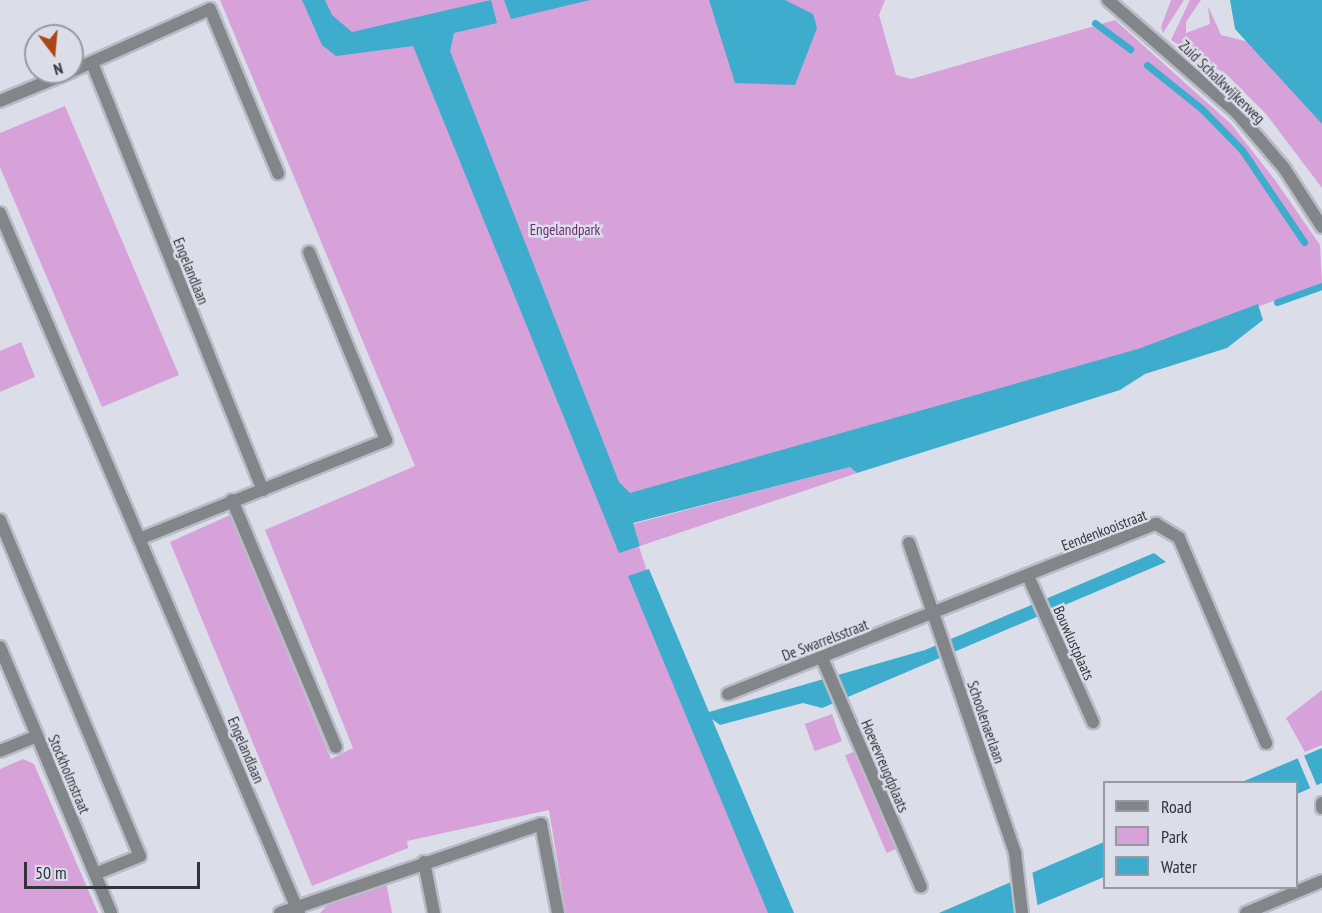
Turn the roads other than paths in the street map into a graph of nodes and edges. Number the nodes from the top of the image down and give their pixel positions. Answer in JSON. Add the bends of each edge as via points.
{"nodes":[{"id":1,"x":1108,"y":0,"type":"edge"},
{"id":2,"x":92,"y":63,"type":"junction"},
{"id":3,"x":84,"y":66,"type":"edge"},
{"id":4,"x":40,"y":84,"type":"edge"},
{"id":5,"x":0,"y":101,"type":"edge"},
{"id":6,"x":278,"y":173,"type":"dead end"},
{"id":7,"x":0,"y":213,"type":"edge"},
{"id":8,"x":1322,"y":227,"type":"edge"},
{"id":9,"x":309,"y":252,"type":"dead end"},
{"id":10,"x":263,"y":490,"type":"junction"},
{"id":11,"x":232,"y":500,"type":"junction"},
{"id":12,"x":0,"y":520,"type":"edge"},
{"id":13,"x":139,"y":539,"type":"junction"},
{"id":14,"x":909,"y":543,"type":"dead end"},
{"id":15,"x":1031,"y":582,"type":"junction"},
{"id":16,"x":933,"y":615,"type":"junction"},
{"id":17,"x":0,"y":647,"type":"edge"},
{"id":18,"x":822,"y":658,"type":"junction"},
{"id":19,"x":728,"y":694,"type":"dead end"},
{"id":20,"x":1093,"y":722,"type":"dead end"},
{"id":21,"x":37,"y":736,"type":"junction"},
{"id":22,"x":1266,"y":743,"type":"dead end"},
{"id":23,"x":336,"y":747,"type":"dead end"},
{"id":24,"x":0,"y":751,"type":"edge"},
{"id":25,"x":1322,"y":803,"type":"edge"},
{"id":26,"x":1322,"y":808,"type":"edge"},
{"id":27,"x":424,"y":862,"type":"junction"},
{"id":28,"x":95,"y":874,"type":"junction"},
{"id":29,"x":1322,"y":881,"type":"edge"},
{"id":30,"x":921,"y":887,"type":"dead end"},
{"id":31,"x":298,"y":910,"type":"edge"},
{"id":32,"x":111,"y":913,"type":"edge"},
{"id":33,"x":280,"y":913,"type":"edge"},
{"id":34,"x":434,"y":913,"type":"edge"},
{"id":35,"x":558,"y":913,"type":"edge"},
{"id":36,"x":1022,"y":913,"type":"edge"},
{"id":37,"x":1246,"y":913,"type":"edge"}],
"edges":[{"from":1,"to":8,"type":"street","name":"Zuid Schalkwijkerweg","via":[[1237,113],[1284,168]]},
{"from":2,"to":3,"type":"street"},
{"from":2,"to":6,"type":"street","via":[[210,9]]},
{"from":2,"to":10,"type":"street","name":"Engelandlaan"},
{"from":4,"to":5,"type":"street"},
{"from":7,"to":13,"type":"street","name":"Engelandlaan"},
{"from":9,"to":10,"type":"street","via":[[386,440]]},
{"from":10,"to":11,"type":"street"},
{"from":11,"to":13,"type":"street"},
{"from":11,"to":23,"type":"street"},
{"from":12,"to":28,"type":"street","via":[[140,856]]},
{"from":13,"to":31,"type":"street","name":"Engelandlaan"},
{"from":14,"to":16,"type":"street","name":"Schoolenaerlaan"},
{"from":15,"to":16,"type":"street","name":"Eendenkooistraat"},
{"from":15,"to":20,"type":"street","name":"Bouwlustplaats"},
{"from":15,"to":22,"type":"street","name":"Eendenkooistraat","via":[[1156,524],[1179,538]]},
{"from":16,"to":18,"type":"street","name":"De Swarrelsstraat"},
{"from":16,"to":36,"type":"street","name":"Schoolenaerlaan","via":[[1015,853]]},
{"from":17,"to":21,"type":"street","name":"Stockholmstraat"},
{"from":18,"to":19,"type":"street","name":"De Swarrelsstraat"},
{"from":18,"to":30,"type":"street","name":"Hoevevreugdplaats"},
{"from":21,"to":24,"type":"street"},
{"from":21,"to":28,"type":"street","name":"Stockholmstraat"},
{"from":25,"to":26,"type":"street"},
{"from":27,"to":31,"type":"street"},
{"from":27,"to":34,"type":"street"},
{"from":27,"to":35,"type":"street","via":[[541,824]]},
{"from":28,"to":32,"type":"street","name":"Stockholmstraat"},
{"from":29,"to":37,"type":"street"},
{"from":31,"to":33,"type":"street"}]}
